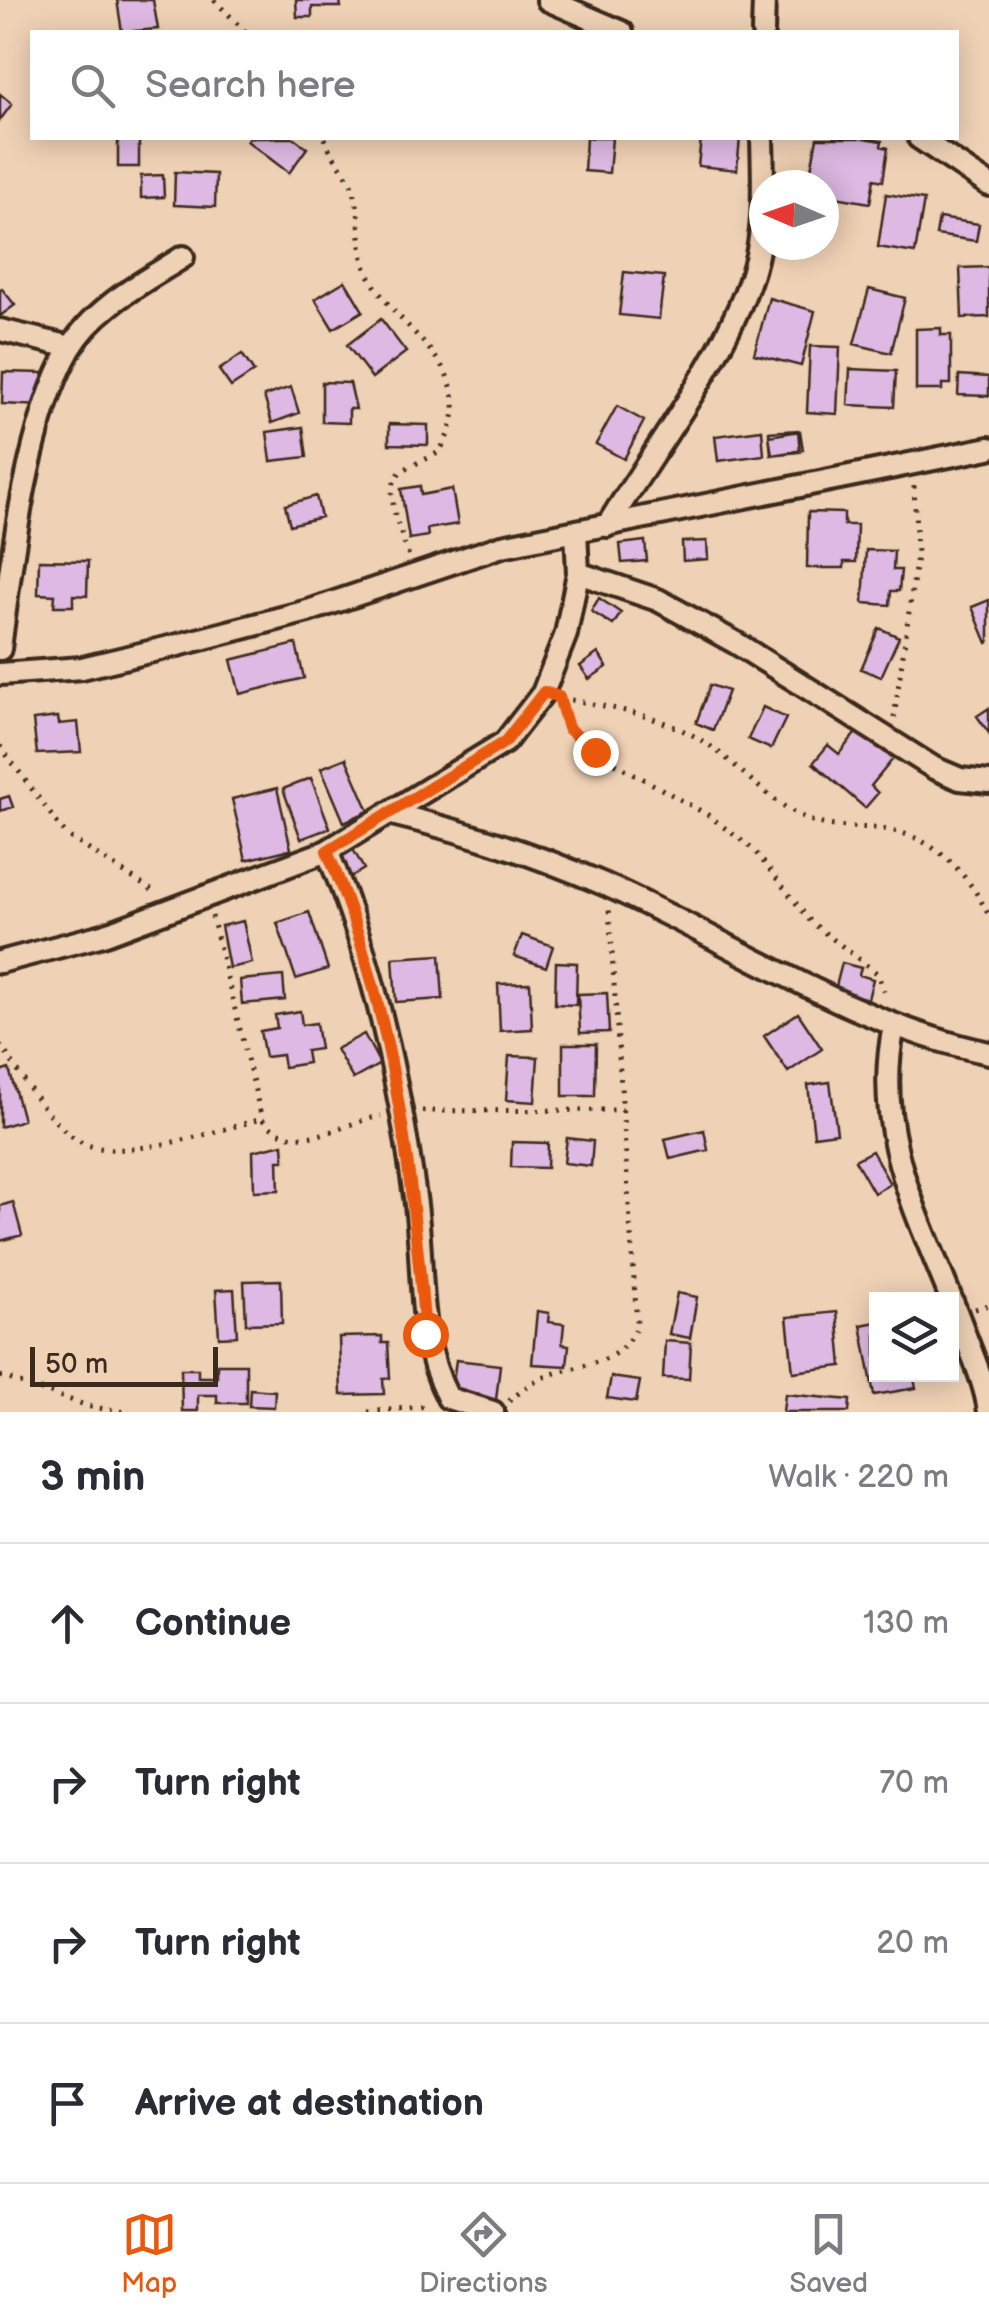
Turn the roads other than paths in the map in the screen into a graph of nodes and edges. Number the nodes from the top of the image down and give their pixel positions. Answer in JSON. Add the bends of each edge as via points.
{"nodes":[{"id":1,"x":548,"y":0,"type":"edge"},
{"id":2,"x":764,"y":0,"type":"edge"},
{"id":3,"x":617,"y":30,"type":"edge"},
{"id":4,"x":762,"y":30,"type":"edge"},
{"id":5,"x":762,"y":140,"type":"edge"},
{"id":6,"x":922,"y":140,"type":"edge"},
{"id":7,"x":989,"y":185,"type":"edge"},
{"id":8,"x":183,"y":257,"type":"dead end"},
{"id":9,"x":0,"y":330,"type":"edge"},
{"id":10,"x":71,"y":348,"type":"junction"},
{"id":11,"x":989,"y":448,"type":"edge"},
{"id":12,"x":607,"y":526,"type":"junction"},
{"id":13,"x":576,"y":531,"type":"junction"},
{"id":14,"x":578,"y":573,"type":"junction"},
{"id":15,"x":0,"y":649,"type":"edge"},
{"id":16,"x":0,"y":674,"type":"edge"},
{"id":17,"x":989,"y":782,"type":"edge"},
{"id":18,"x":388,"y":813,"type":"junction"},
{"id":19,"x":327,"y":851,"type":"junction"},
{"id":20,"x":0,"y":962,"type":"edge"},
{"id":21,"x":889,"y":1024,"type":"junction"},
{"id":22,"x":989,"y":1053,"type":"edge"},
{"id":23,"x":494,"y":1412,"type":"edge"},
{"id":24,"x":988,"y":1412,"type":"edge"}],
"edges":[{"from":1,"to":3,"type":"street"},
{"from":2,"to":4,"type":"street"},
{"from":5,"to":12,"type":"street","via":[[764,209],[753,271],[734,320]]},
{"from":6,"to":7,"type":"street"},
{"from":8,"to":10,"type":"street","via":[[114,301]]},
{"from":9,"to":10,"type":"street"},
{"from":10,"to":15,"type":"street","via":[[30,473]]},
{"from":11,"to":12,"type":"street"},
{"from":12,"to":13,"type":"street"},
{"from":13,"to":14,"type":"street"},
{"from":13,"to":16,"type":"street","via":[[502,546],[308,611],[178,645],[82,668]]},
{"from":14,"to":17,"type":"street","via":[[658,600],[890,743],[960,779]]},
{"from":14,"to":18,"type":"street","via":[[566,634],[544,692],[505,742]]},
{"from":18,"to":19,"type":"street"},
{"from":18,"to":21,"type":"street","via":[[458,830],[607,886]]},
{"from":19,"to":20,"type":"street","via":[[103,935]]},
{"from":19,"to":23,"type":"street","via":[[379,997],[416,1201],[425,1334],[436,1374],[448,1398]]},
{"from":21,"to":22,"type":"street"},
{"from":21,"to":24,"type":"street","via":[[885,1085],[904,1184],[958,1315]]}]}
